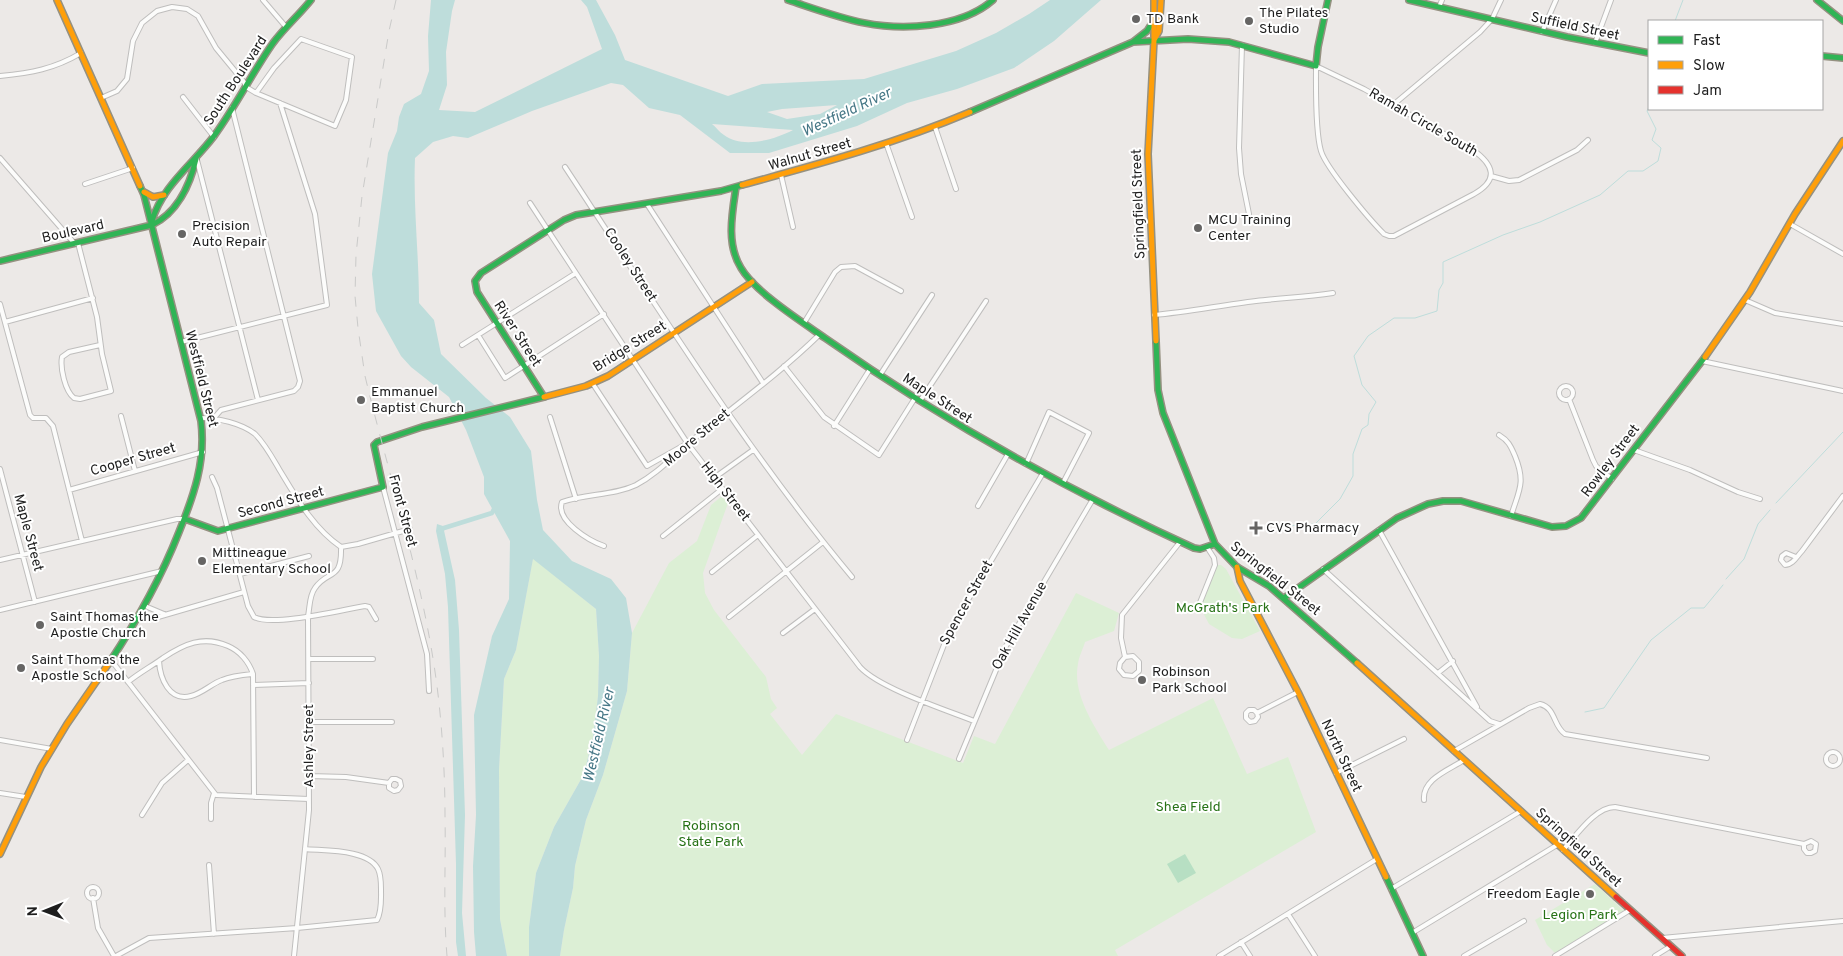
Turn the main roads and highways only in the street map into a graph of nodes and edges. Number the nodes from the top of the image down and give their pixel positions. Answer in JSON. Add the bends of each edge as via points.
{"nodes":[{"id":1,"x":57,"y":0,"type":"edge"},
{"id":2,"x":311,"y":0,"type":"edge"},
{"id":3,"x":316,"y":0,"type":"edge"},
{"id":4,"x":788,"y":0,"type":"edge"},
{"id":5,"x":993,"y":0,"type":"edge"},
{"id":6,"x":1154,"y":0,"type":"edge"},
{"id":7,"x":1161,"y":0,"type":"edge"},
{"id":8,"x":1328,"y":0,"type":"edge"},
{"id":9,"x":1409,"y":0,"type":"edge"},
{"id":10,"x":1817,"y":0,"type":"edge"},
{"id":11,"x":295,"y":16,"type":"junction"},
{"id":12,"x":1154,"y":18,"type":"junction"},
{"id":13,"x":1843,"y":22,"type":"edge"},
{"id":14,"x":1154,"y":40,"type":"junction"},
{"id":15,"x":1133,"y":42,"type":"junction"},
{"id":16,"x":1648,"y":53,"type":"edge"},
{"id":17,"x":1823,"y":56,"type":"edge"},
{"id":18,"x":1843,"y":58,"type":"edge"},
{"id":19,"x":1843,"y":141,"type":"edge"},
{"id":20,"x":196,"y":159,"type":"junction"},
{"id":21,"x":736,"y":187,"type":"junction"},
{"id":22,"x":143,"y":191,"type":"junction"},
{"id":23,"x":164,"y":196,"type":"junction"},
{"id":24,"x":152,"y":226,"type":"junction"},
{"id":25,"x":0,"y":261,"type":"edge"},
{"id":26,"x":475,"y":281,"type":"joint"},
{"id":27,"x":752,"y":282,"type":"junction"},
{"id":28,"x":544,"y":397,"type":"junction"},
{"id":29,"x":480,"y":414,"type":"joint"},
{"id":30,"x":383,"y":487,"type":"joint"},
{"id":31,"x":185,"y":519,"type":"junction"},
{"id":32,"x":1215,"y":544,"type":"junction"},
{"id":33,"x":1237,"y":567,"type":"junction"},
{"id":34,"x":1284,"y":598,"type":"junction"},
{"id":35,"x":0,"y":854,"type":"edge"},
{"id":36,"x":1423,"y":956,"type":"edge"},
{"id":37,"x":1682,"y":956,"type":"edge"}],
"edges":[{"from":1,"to":22,"type":"main road","name":"Westfield Street"},
{"from":2,"to":11,"type":"main road","name":"South Boulevard"},
{"from":3,"to":11,"type":"main road","name":"South Boulevard"},
{"from":4,"to":5,"type":"main road","via":[[866,24],[895,28],[955,20],[976,12]]},
{"from":6,"to":12,"type":"main road","name":"Springfield Street"},
{"from":7,"to":14,"type":"main road","name":"Springfield Street"},
{"from":8,"to":14,"type":"main road","name":"Walnut Street","via":[[1316,66],[1242,45],[1203,39]]},
{"from":9,"to":16,"type":"main road","name":"Suffield Street","via":[[1542,32]]},
{"from":10,"to":13,"type":"main road"},
{"from":11,"to":20,"type":"main road","name":"South Boulevard"},
{"from":12,"to":14,"type":"main road","name":"Springfield Street"},
{"from":12,"to":15,"type":"main road","via":[[1149,28]]},
{"from":14,"to":15,"type":"main road","name":"Walnut Street"},
{"from":14,"to":32,"type":"main road","name":"Springfield Street","via":[[1148,154],[1159,400]]},
{"from":15,"to":21,"type":"main road","name":"Walnut Street","via":[[935,127],[832,161]]},
{"from":17,"to":18,"type":"main road"},
{"from":19,"to":34,"type":"main road","name":"Rowley Street","via":[[1702,361],[1584,514],[1569,525],[1548,527],[1467,502],[1428,502],[1379,530]]},
{"from":20,"to":23,"type":"main road","name":"South Boulevard","via":[[187,165]]},
{"from":20,"to":24,"type":"main road","name":"South Boulevard","via":[[194,172],[169,213]]},
{"from":21,"to":26,"type":"main road","name":"Walnut Street","via":[[569,218],[481,273]]},
{"from":21,"to":27,"type":"main road","name":"Maple Street","via":[[732,242],[741,268]]},
{"from":22,"to":23,"type":"main road","via":[[153,198]]},
{"from":22,"to":24,"type":"main road","name":"Westfield Street"},
{"from":23,"to":24,"type":"main road","name":"South Boulevard","via":[[153,213]]},
{"from":24,"to":25,"type":"main road","name":"Boulevard"},
{"from":24,"to":31,"type":"main road","name":"Westfield Street","via":[[204,438],[197,482]]},
{"from":26,"to":28,"type":"main road","name":"River Street","via":[[477,292]]},
{"from":27,"to":28,"type":"main road","name":"Bridge Street","via":[[608,376],[593,384]]},
{"from":27,"to":32,"type":"main road","name":"Maple Street","via":[[819,335],[977,438],[1180,542],[1200,549]]},
{"from":28,"to":29,"type":"main road","name":"Bridge Street"},
{"from":29,"to":30,"type":"main road","name":"Front Street","via":[[410,430],[376,444],[375,456]]},
{"from":30,"to":31,"type":"main road","name":"Second Street","via":[[228,529],[215,530]]},
{"from":31,"to":35,"type":"main road","name":"Westfield Street","via":[[137,620],[52,749]]},
{"from":32,"to":33,"type":"main road","name":"Springfield Street"},
{"from":33,"to":34,"type":"main road","name":"Springfield Street"},
{"from":33,"to":36,"type":"main road","name":"North Street","via":[[1240,581],[1298,692]]},
{"from":34,"to":37,"type":"main road","name":"Springfield Street"}]}
